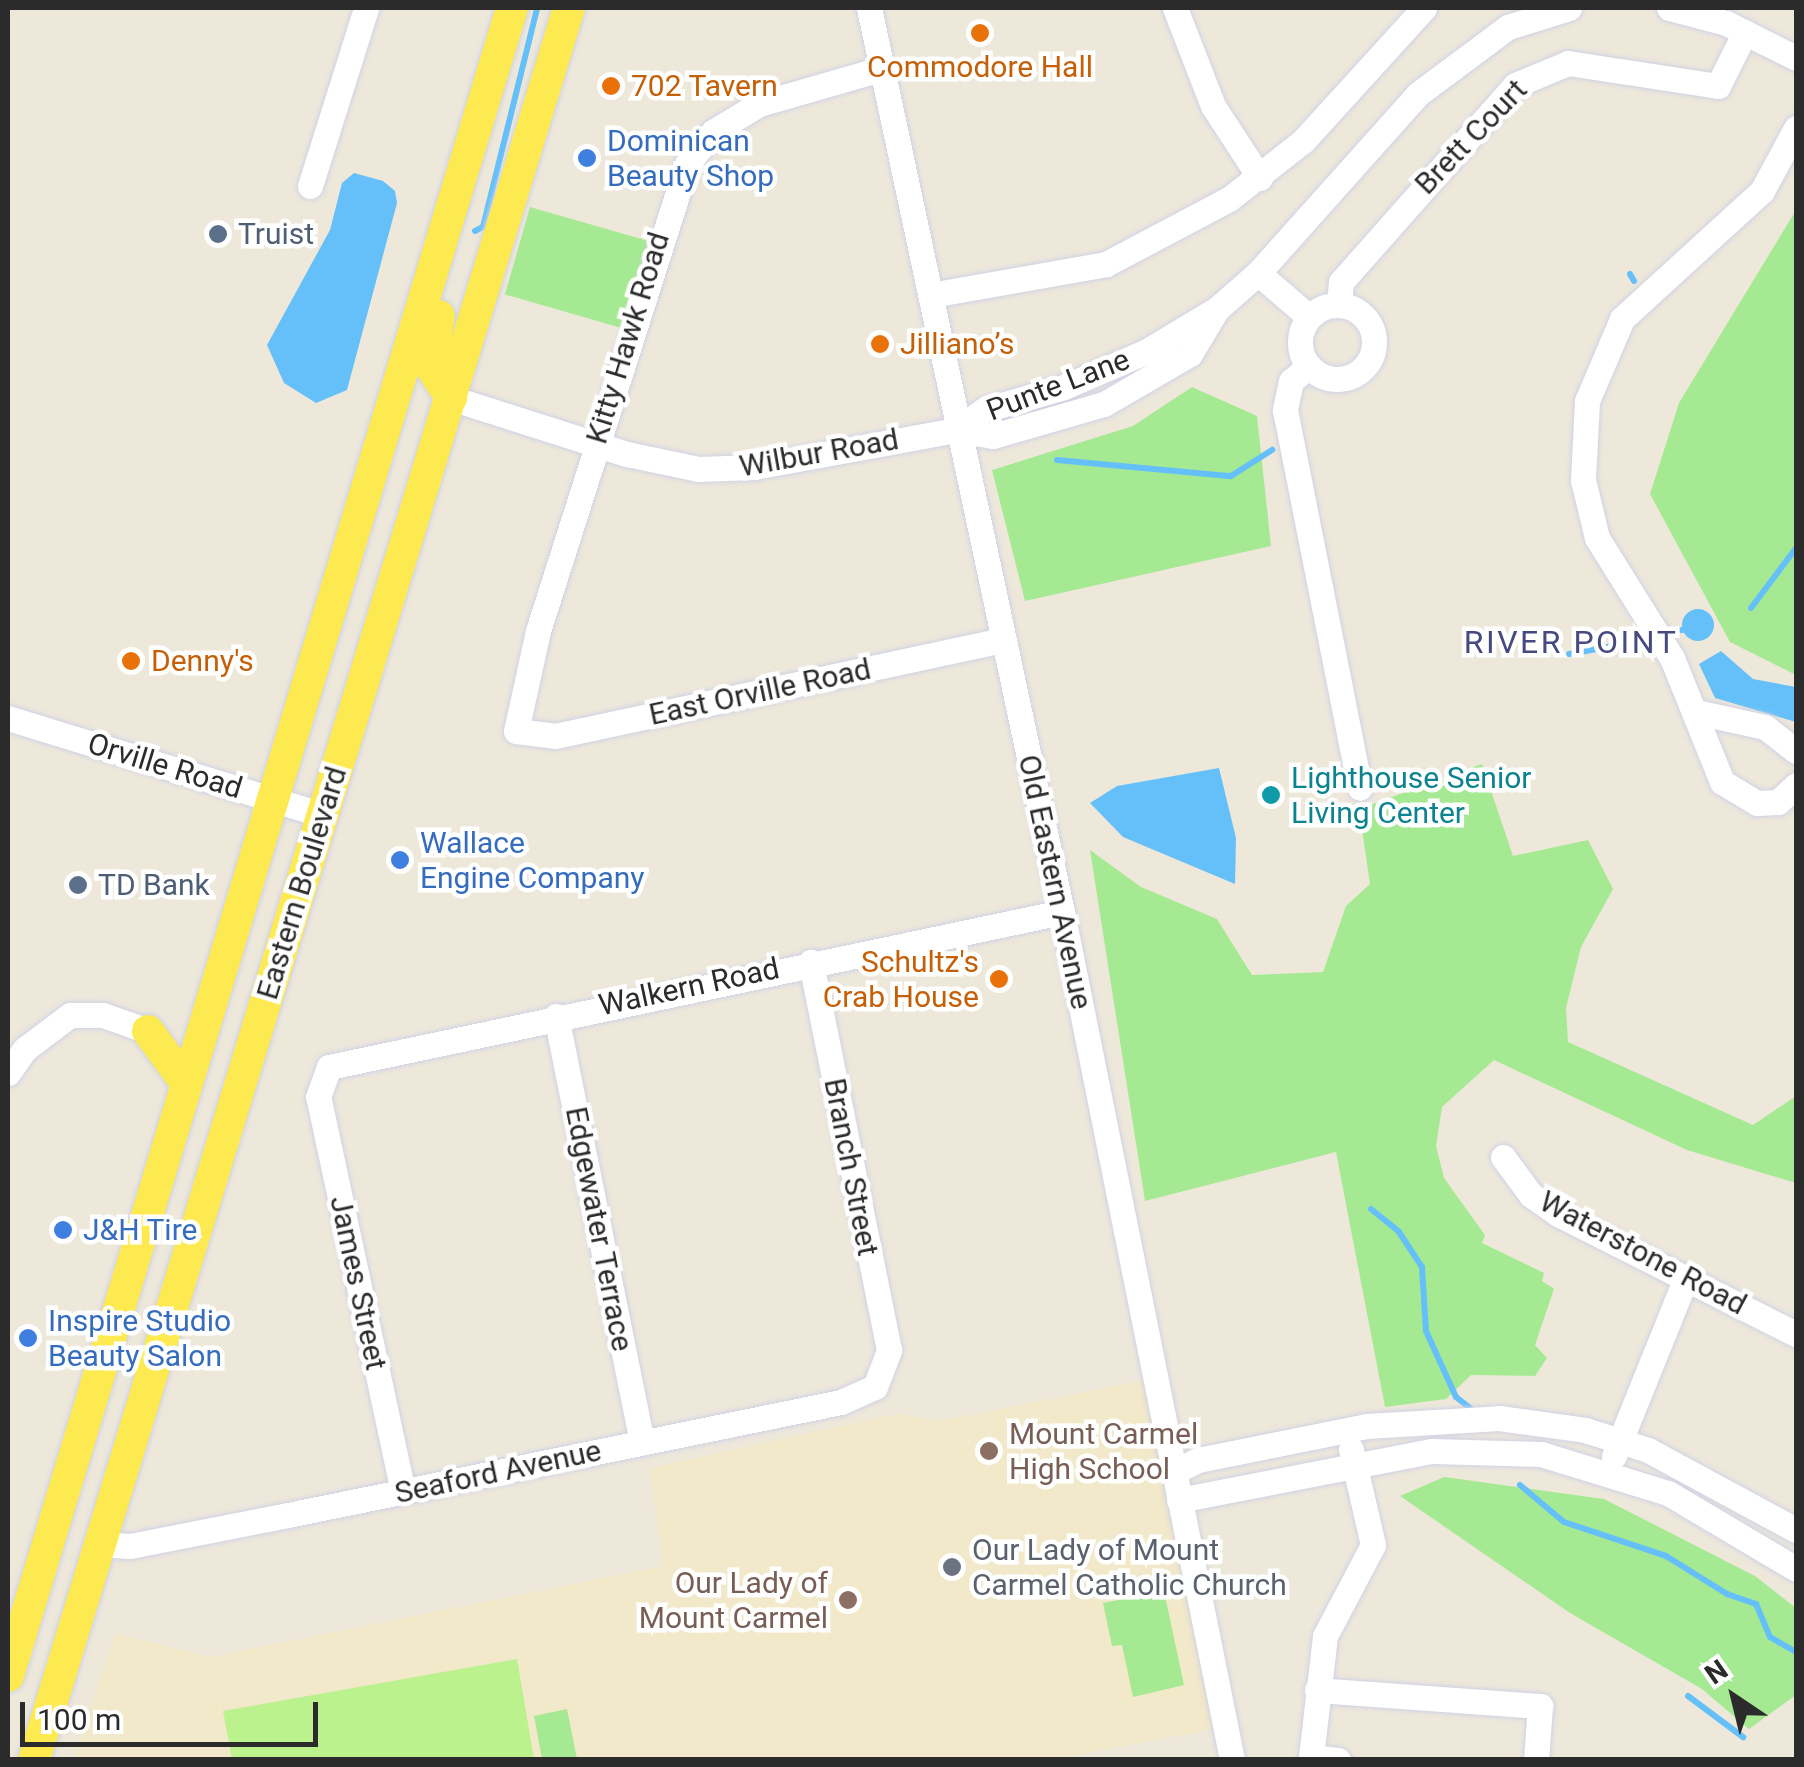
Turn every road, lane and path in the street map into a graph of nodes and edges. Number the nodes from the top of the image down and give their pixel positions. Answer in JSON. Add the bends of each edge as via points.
{"nodes":[{"id":1,"x":366,"y":8,"type":"edge"},
{"id":2,"x":512,"y":8,"type":"edge"},
{"id":3,"x":569,"y":8,"type":"edge"},
{"id":4,"x":869,"y":8,"type":"edge"},
{"id":5,"x":1175,"y":8,"type":"edge"},
{"id":6,"x":1424,"y":8,"type":"edge"},
{"id":7,"x":1569,"y":8,"type":"edge"},
{"id":8,"x":1669,"y":8,"type":"edge"},
{"id":9,"x":1745,"y":32,"type":"junction"},
{"id":10,"x":1796,"y":58,"type":"edge"},
{"id":11,"x":884,"y":68,"type":"junction"},
{"id":12,"x":1796,"y":128,"type":"edge"},
{"id":13,"x":1260,"y":178,"type":"junction"},
{"id":14,"x":310,"y":186,"type":"dead end"},
{"id":15,"x":458,"y":189,"type":"junction"},
{"id":16,"x":1258,"y":274,"type":"junction"},
{"id":17,"x":932,"y":295,"type":"junction"},
{"id":18,"x":1339,"y":304,"type":"junction"},
{"id":19,"x":1308,"y":317,"type":"junction"},
{"id":20,"x":1309,"y":366,"type":"junction"},
{"id":21,"x":451,"y":398,"type":"junction"},
{"id":22,"x":956,"y":430,"type":"junction"},
{"id":23,"x":594,"y":445,"type":"junction"},
{"id":24,"x":1004,"y":640,"type":"junction"},
{"id":25,"x":1696,"y":712,"type":"junction"},
{"id":26,"x":8,"y":718,"type":"edge"},
{"id":27,"x":516,"y":732,"type":"joint"},
{"id":28,"x":1796,"y":751,"type":"edge"},
{"id":29,"x":1796,"y":784,"type":"edge"},
{"id":30,"x":1360,"y":788,"type":"dead end"},
{"id":31,"x":272,"y":798,"type":"junction"},
{"id":32,"x":323,"y":816,"type":"junction"},
{"id":33,"x":1062,"y":912,"type":"junction"},
{"id":34,"x":812,"y":962,"type":"junction"},
{"id":35,"x":556,"y":1016,"type":"junction"},
{"id":36,"x":204,"y":1018,"type":"junction"},
{"id":37,"x":148,"y":1031,"type":"junction"},
{"id":38,"x":8,"y":1073,"type":"edge"},
{"id":39,"x":322,"y":1074,"type":"joint"},
{"id":40,"x":184,"y":1082,"type":"junction"},
{"id":41,"x":1503,"y":1157,"type":"dead end"},
{"id":42,"x":1685,"y":1280,"type":"junction"},
{"id":43,"x":1796,"y":1334,"type":"edge"},
{"id":44,"x":885,"y":1372,"type":"joint"},
{"id":45,"x":1346,"y":1431,"type":"junction"},
{"id":46,"x":1618,"y":1440,"type":"junction"},
{"id":47,"x":642,"y":1442,"type":"junction"},
{"id":48,"x":1354,"y":1464,"type":"junction"},
{"id":49,"x":1174,"y":1472,"type":"junction"},
{"id":50,"x":1610,"y":1472,"type":"junction"},
{"id":51,"x":404,"y":1492,"type":"junction"},
{"id":52,"x":1179,"y":1500,"type":"junction"},
{"id":53,"x":1796,"y":1533,"type":"edge"},
{"id":54,"x":100,"y":1544,"type":"junction"},
{"id":55,"x":1789,"y":1564,"type":"edge"},
{"id":56,"x":8,"y":1676,"type":"edge"},
{"id":57,"x":1317,"y":1690,"type":"junction"},
{"id":58,"x":34,"y":1760,"type":"edge"},
{"id":59,"x":1232,"y":1760,"type":"edge"},
{"id":60,"x":1338,"y":1760,"type":"edge"},
{"id":61,"x":1536,"y":1760,"type":"edge"}],
"edges":[{"from":1,"to":14,"type":"street"},
{"from":2,"to":15,"type":"main road","name":"Eastern Boulevard"},
{"from":3,"to":21,"type":"main road","name":"Eastern Boulevard"},
{"from":4,"to":11,"type":"street","name":"Old Eastern Avenue"},
{"from":5,"to":13,"type":"street","via":[[1213,106]]},
{"from":6,"to":13,"type":"street","via":[[1303,141]]},
{"from":7,"to":16,"type":"street","name":"Punte Lane","via":[[1508,27],[1418,94]]},
{"from":8,"to":9,"type":"street"},
{"from":9,"to":10,"type":"street"},
{"from":9,"to":18,"type":"street","name":"Brett Court","via":[[1718,86],[1568,63],[1515,85],[1341,282]]},
{"from":11,"to":17,"type":"street","name":"Old Eastern Avenue"},
{"from":11,"to":23,"type":"street","name":"Kitty Hawk Road","via":[[774,96],[697,147],[672,196]]},
{"from":12,"to":25,"type":"street","via":[[1762,191],[1622,319],[1588,401],[1582,480],[1597,538],[1672,658]]},
{"from":13,"to":17,"type":"street","via":[[1106,264]]},
{"from":15,"to":21,"type":"main road","via":[[459,242],[430,358],[433,379]]},
{"from":15,"to":31,"type":"main road","name":"Eastern Boulevard"},
{"from":16,"to":19,"type":"street"},
{"from":16,"to":22,"type":"street","name":"Punte Lane","via":[[1217,310],[1190,354],[1104,404],[992,436]]},
{"from":17,"to":22,"type":"street","name":"Old Eastern Avenue"},
{"from":18,"to":19,"type":"street"},
{"from":18,"to":20,"type":"street","via":[[1372,328],[1372,355],[1354,375],[1340,379]]},
{"from":19,"to":20,"type":"street","via":[[1300,348]]},
{"from":20,"to":30,"type":"street","via":[[1291,380],[1285,410]]},
{"from":21,"to":23,"type":"street","name":"Wilbur Road"},
{"from":21,"to":32,"type":"main road","name":"Eastern Boulevard"},
{"from":22,"to":23,"type":"street","name":"Wilbur Road","via":[[726,470]]},
{"from":22,"to":24,"type":"street","name":"Old Eastern Avenue"},
{"from":23,"to":27,"type":"street","name":"Kitty Hawk Road","via":[[525,676]]},
{"from":24,"to":27,"type":"street","name":"East Orville Road","via":[[555,736]]},
{"from":24,"to":33,"type":"street","name":"Old Eastern Avenue"},
{"from":25,"to":28,"type":"street","via":[[1765,727]]},
{"from":25,"to":29,"type":"street","via":[[1730,792],[1757,804],[1778,802]]},
{"from":26,"to":31,"type":"street","name":"Orville Road"},
{"from":31,"to":32,"type":"street","name":"Orville Road"},
{"from":31,"to":36,"type":"main road","name":"Eastern Boulevard"},
{"from":32,"to":54,"type":"main road","name":"Eastern Boulevard"},
{"from":33,"to":34,"type":"street","name":"Walkern Road"},
{"from":33,"to":49,"type":"street","name":"Old Eastern Avenue"},
{"from":34,"to":35,"type":"street","name":"Walkern Road"},
{"from":34,"to":44,"type":"street","name":"Branch Street","via":[[888,1350]]},
{"from":35,"to":39,"type":"street","name":"Walkern Road","via":[[342,1060]]},
{"from":35,"to":47,"type":"street","name":"Edgewater Terrace"},
{"from":36,"to":37,"type":"main road","via":[[184,1032]]},
{"from":36,"to":40,"type":"main road","name":"Eastern Boulevard"},
{"from":37,"to":38,"type":"street","via":[[103,1016],[70,1015],[25,1048]]},
{"from":37,"to":40,"type":"main road"},
{"from":39,"to":51,"type":"street","name":"James Street","via":[[321,1114]]},
{"from":40,"to":56,"type":"main road","name":"Eastern Boulevard"},
{"from":41,"to":42,"type":"street","name":"Waterstone Road","via":[[1532,1196],[1558,1214]]},
{"from":42,"to":43,"type":"street","name":"Waterstone Road"},
{"from":42,"to":46,"type":"street"},
{"from":44,"to":47,"type":"street","name":"Seaford Avenue","via":[[856,1398]]},
{"from":45,"to":46,"type":"street","via":[[1466,1415]]},
{"from":45,"to":48,"type":"street"},
{"from":45,"to":49,"type":"street","via":[[1198,1460]]},
{"from":46,"to":50,"type":"street"},
{"from":46,"to":53,"type":"street","via":[[1701,1474]]},
{"from":47,"to":51,"type":"street","name":"Seaford Avenue"},
{"from":48,"to":50,"type":"street","via":[[1480,1447]]},
{"from":48,"to":52,"type":"street"},
{"from":48,"to":57,"type":"street","via":[[1373,1545],[1332,1617]]},
{"from":49,"to":52,"type":"street","name":"Old Eastern Avenue"},
{"from":50,"to":55,"type":"street","via":[[1668,1494]]},
{"from":51,"to":54,"type":"street","name":"Seaford Avenue","via":[[130,1546]]},
{"from":52,"to":59,"type":"street","name":"Old Eastern Avenue"},
{"from":53,"to":55,"type":"street"},
{"from":54,"to":58,"type":"main road","name":"Eastern Boulevard"},
{"from":57,"to":60,"type":"street","via":[[1310,1756]]},
{"from":57,"to":61,"type":"street","via":[[1540,1706]]}]}
